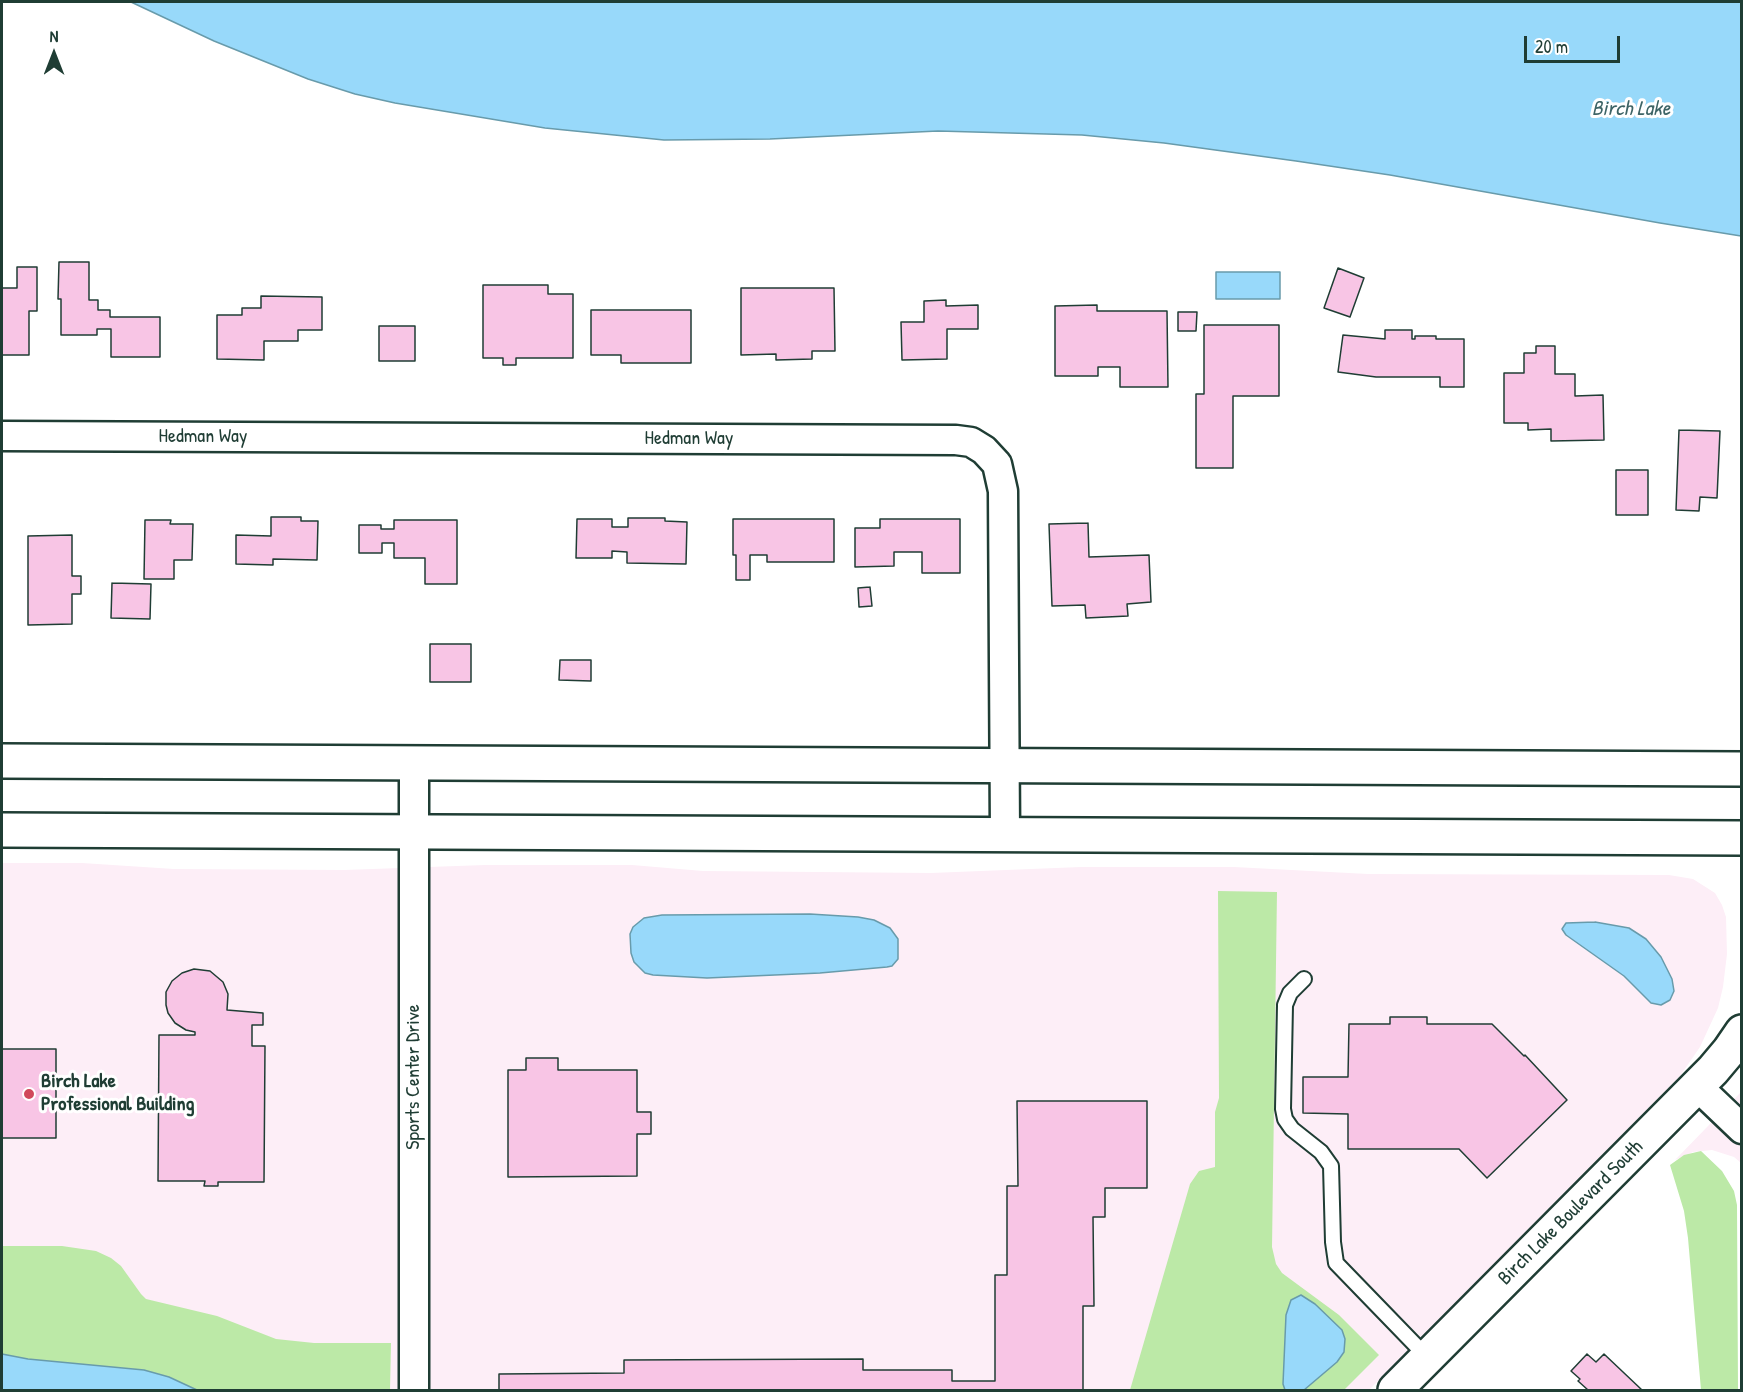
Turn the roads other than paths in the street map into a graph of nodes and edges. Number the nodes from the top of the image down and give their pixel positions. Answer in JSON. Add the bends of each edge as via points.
{"nodes":[{"id":1,"x":2,"y":436,"type":"edge"},
{"id":2,"x":2,"y":761,"type":"edge"},
{"id":3,"x":414,"y":763,"type":"junction"},
{"id":4,"x":1005,"y":765,"type":"junction"},
{"id":5,"x":1742,"y":769,"type":"edge"},
{"id":6,"x":2,"y":831,"type":"edge"},
{"id":7,"x":414,"y":832,"type":"junction"},
{"id":8,"x":1005,"y":834,"type":"junction"},
{"id":9,"x":1742,"y":838,"type":"edge"},
{"id":10,"x":1304,"y":979,"type":"dead end"},
{"id":11,"x":1742,"y":1032,"type":"edge"},
{"id":12,"x":1697,"y":1086,"type":"junction"},
{"id":13,"x":1742,"y":1129,"type":"edge"},
{"id":14,"x":1428,"y":1358,"type":"junction"},
{"id":15,"x":414,"y":1390,"type":"edge"},
{"id":16,"x":1395,"y":1390,"type":"edge"}],
"edges":[{"from":1,"to":4,"type":"street","name":"Hedman Way","via":[[971,442],[997,465],[1003,491]]},
{"from":2,"to":3,"type":"main road"},
{"from":3,"to":4,"type":"main road"},
{"from":3,"to":7,"type":"street","name":"Sports Center Drive"},
{"from":4,"to":5,"type":"main road"},
{"from":4,"to":8,"type":"street","name":"Hedman Way"},
{"from":6,"to":7,"type":"main road"},
{"from":7,"to":8,"type":"main road"},
{"from":7,"to":15,"type":"street","name":"Sports Center Drive"},
{"from":8,"to":9,"type":"main road"},
{"from":10,"to":14,"type":"lane","via":[[1290,993],[1285,1005],[1285,1119],[1331,1166],[1336,1263]]},
{"from":11,"to":12,"type":"main road","name":"Birch Lake Boulevard South","via":[[1722,1061]]},
{"from":12,"to":13,"type":"street"},
{"from":12,"to":14,"type":"main road","name":"Birch Lake Boulevard South"},
{"from":14,"to":16,"type":"main road","name":"Birch Lake Boulevard South"}]}
